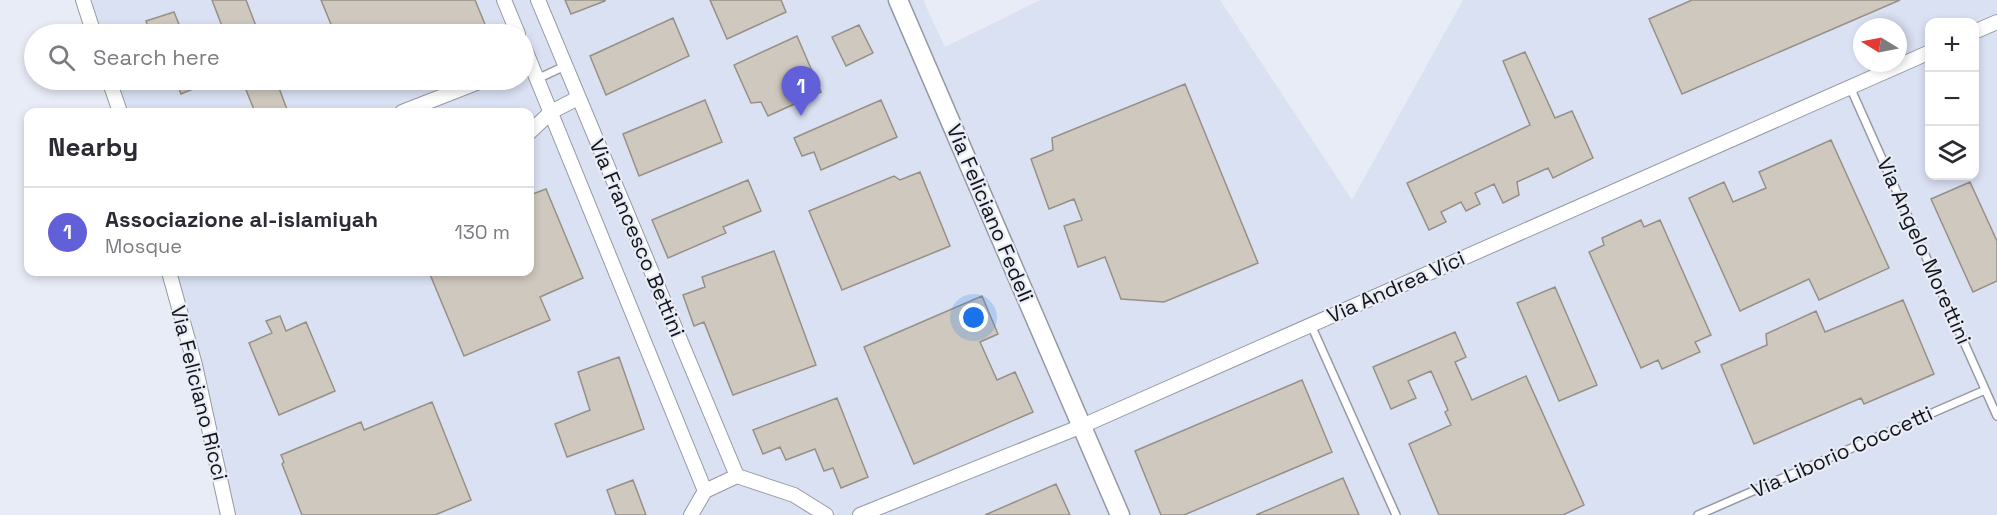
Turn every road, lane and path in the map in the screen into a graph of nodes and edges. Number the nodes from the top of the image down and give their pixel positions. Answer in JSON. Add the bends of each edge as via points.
{"nodes":[{"id":1,"x":83,"y":0,"type":"edge"},
{"id":2,"x":504,"y":0,"type":"edge"},
{"id":3,"x":538,"y":0,"type":"edge"},
{"id":4,"x":898,"y":0,"type":"edge"},
{"id":5,"x":1997,"y":22,"type":"edge"},
{"id":6,"x":91,"y":24,"type":"edge"},
{"id":7,"x":514,"y":24,"type":"edge"},
{"id":8,"x":1979,"y":30,"type":"edge"},
{"id":9,"x":1925,"y":54,"type":"edge"},
{"id":10,"x":565,"y":66,"type":"junction"},
{"id":11,"x":534,"y":76,"type":"edge"},
{"id":12,"x":534,"y":84,"type":"edge"},
{"id":13,"x":1850,"y":87,"type":"junction"},
{"id":14,"x":112,"y":90,"type":"edge"},
{"id":15,"x":458,"y":90,"type":"edge"},
{"id":16,"x":578,"y":98,"type":"junction"},
{"id":17,"x":119,"y":108,"type":"edge"},
{"id":18,"x":412,"y":108,"type":"edge"},
{"id":19,"x":551,"y":112,"type":"junction"},
{"id":20,"x":534,"y":128,"type":"edge"},
{"id":21,"x":170,"y":276,"type":"edge"},
{"id":22,"x":1311,"y":325,"type":"junction"},
{"id":23,"x":1985,"y":390,"type":"junction"},
{"id":24,"x":1997,"y":416,"type":"edge"},
{"id":25,"x":1082,"y":426,"type":"junction"},
{"id":26,"x":737,"y":476,"type":"junction"},
{"id":27,"x":705,"y":491,"type":"junction"},
{"id":28,"x":228,"y":515,"type":"edge"},
{"id":29,"x":691,"y":515,"type":"edge"},
{"id":30,"x":826,"y":515,"type":"edge"},
{"id":31,"x":860,"y":515,"type":"edge"},
{"id":32,"x":1120,"y":515,"type":"edge"},
{"id":33,"x":1396,"y":515,"type":"edge"},
{"id":34,"x":1698,"y":515,"type":"edge"}],
"edges":[{"from":1,"to":6,"type":"street"},
{"from":2,"to":7,"type":"street"},
{"from":3,"to":10,"type":"street","name":"Via Francesco Bettini"},
{"from":4,"to":25,"type":"street","name":"Via Feliciano Fedeli"},
{"from":5,"to":8,"type":"street"},
{"from":9,"to":13,"type":"street","name":"Via Andrea Vici"},
{"from":10,"to":11,"type":"lane"},
{"from":10,"to":16,"type":"street","name":"Via Francesco Bettini"},
{"from":12,"to":19,"type":"street","name":"Via Francesco Bettini"},
{"from":13,"to":22,"type":"street","name":"Via Andrea Vici"},
{"from":13,"to":23,"type":"lane","name":"Via Angelo Morettini"},
{"from":14,"to":17,"type":"street"},
{"from":15,"to":18,"type":"street"},
{"from":16,"to":19,"type":"street"},
{"from":16,"to":26,"type":"street","name":"Via Francesco Bettini"},
{"from":19,"to":20,"type":"street"},
{"from":19,"to":27,"type":"street","name":"Via Francesco Bettini"},
{"from":21,"to":28,"type":"street","name":"Via Feliciano Ricci","via":[[195,365]]},
{"from":22,"to":25,"type":"street","name":"Via Andrea Vici"},
{"from":22,"to":33,"type":"lane"},
{"from":23,"to":24,"type":"lane","name":"Via Angelo Morettini"},
{"from":23,"to":34,"type":"lane","name":"Via Liborio Coccetti"},
{"from":25,"to":31,"type":"street","name":"Via Andrea Vici"},
{"from":25,"to":32,"type":"street","name":"Via Feliciano Fedeli"},
{"from":26,"to":27,"type":"street"},
{"from":26,"to":30,"type":"street","via":[[794,495]]},
{"from":27,"to":29,"type":"street"}]}
